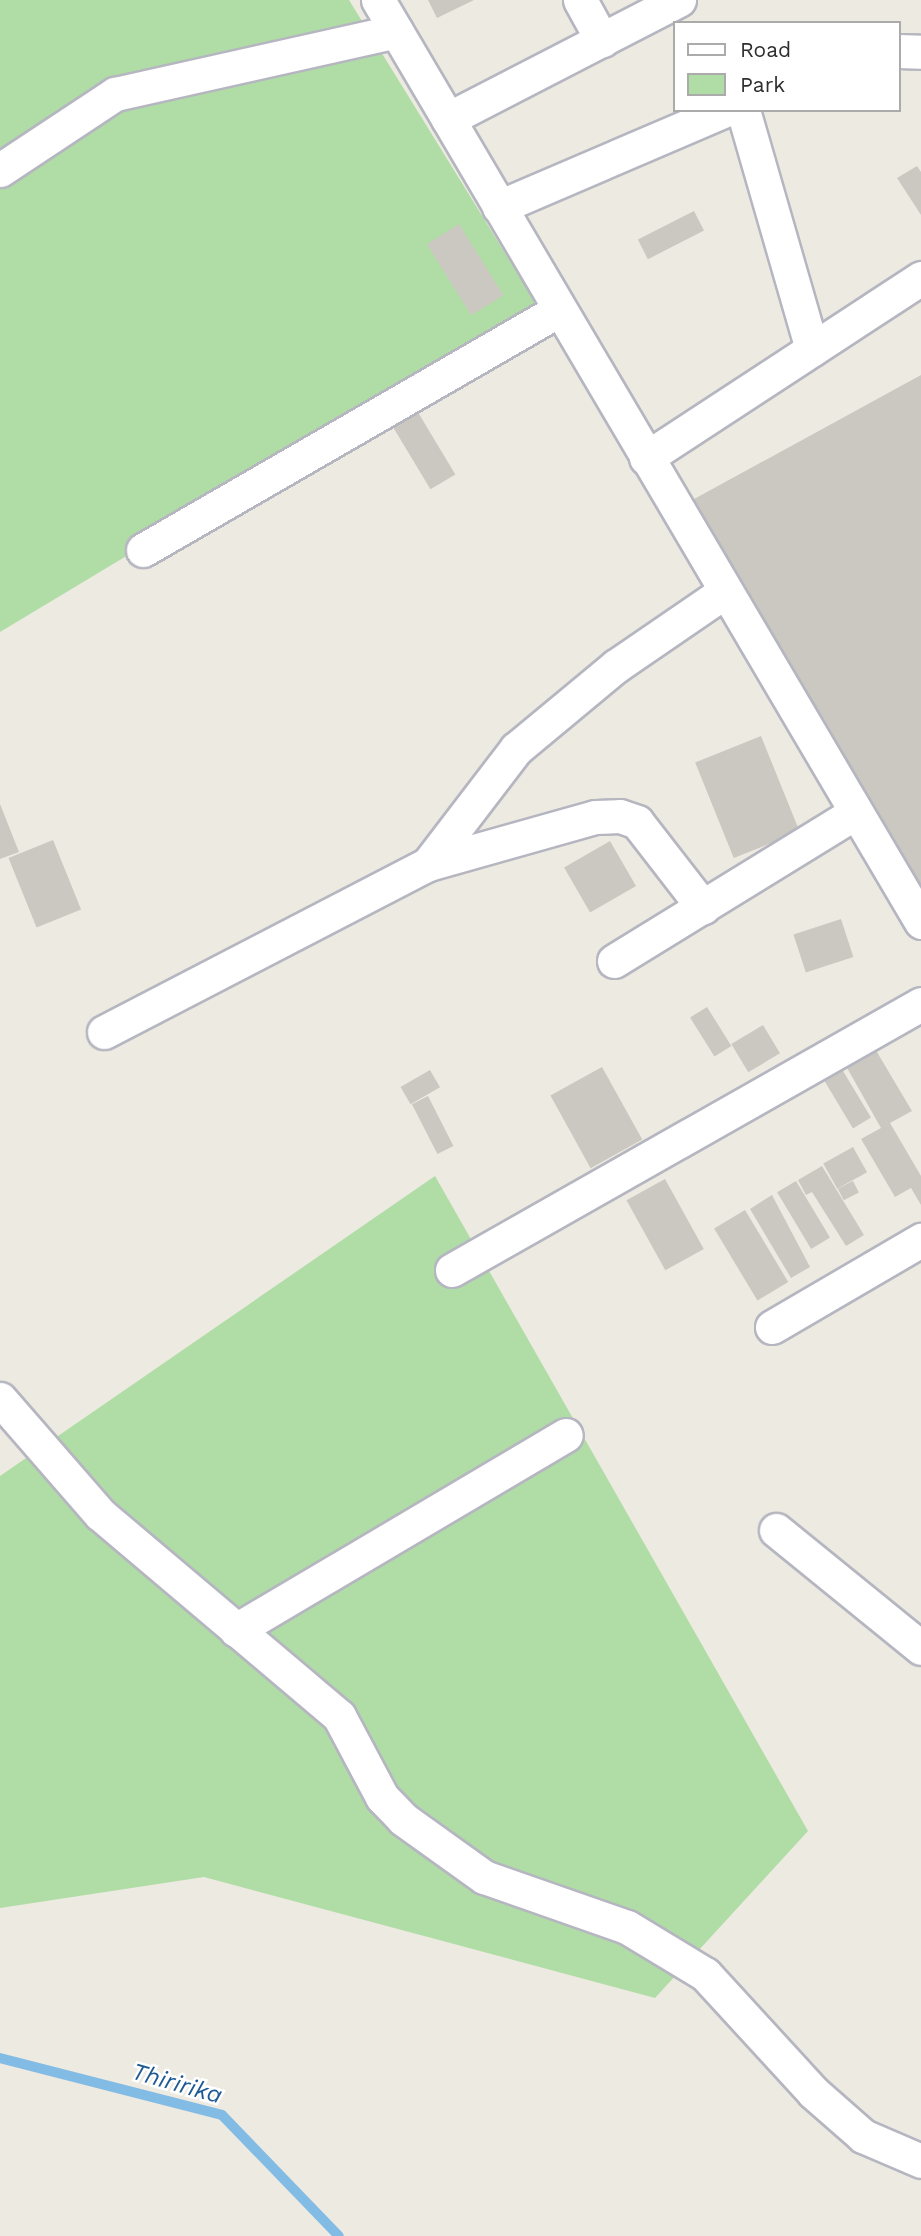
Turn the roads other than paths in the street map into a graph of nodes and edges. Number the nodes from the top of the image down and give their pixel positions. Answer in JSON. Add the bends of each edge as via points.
{"nodes":[{"id":1,"x":378,"y":0,"type":"edge"},
{"id":2,"x":580,"y":0,"type":"edge"},
{"id":3,"x":678,"y":0,"type":"edge"},
{"id":4,"x":396,"y":31,"type":"junction"},
{"id":5,"x":602,"y":40,"type":"junction"},
{"id":6,"x":900,"y":51,"type":"edge"},
{"id":7,"x":921,"y":52,"type":"edge"},
{"id":8,"x":720,"y":112,"type":"edge"},
{"id":9,"x":744,"y":112,"type":"edge"},
{"id":10,"x":448,"y":119,"type":"junction"},
{"id":11,"x":0,"y":170,"type":"edge"},
{"id":12,"x":499,"y":207,"type":"junction"},
{"id":13,"x":921,"y":278,"type":"edge"},
{"id":14,"x":559,"y":310,"type":"junction"},
{"id":15,"x":812,"y":349,"type":"junction"},
{"id":16,"x":646,"y":458,"type":"junction"},
{"id":17,"x":143,"y":550,"type":"dead end"},
{"id":18,"x":724,"y":592,"type":"junction"},
{"id":19,"x":855,"y":813,"type":"junction"},
{"id":20,"x":428,"y":864,"type":"junction"},
{"id":21,"x":703,"y":906,"type":"junction"},
{"id":22,"x":921,"y":922,"type":"edge"},
{"id":23,"x":614,"y":961,"type":"dead end"},
{"id":24,"x":921,"y":1004,"type":"edge"},
{"id":25,"x":104,"y":1032,"type":"dead end"},
{"id":26,"x":921,"y":1240,"type":"edge"},
{"id":27,"x":452,"y":1270,"type":"dead end"},
{"id":28,"x":772,"y":1327,"type":"dead end"},
{"id":29,"x":0,"y":1399,"type":"edge"},
{"id":30,"x":566,"y":1435,"type":"dead end"},
{"id":31,"x":776,"y":1530,"type":"dead end"},
{"id":32,"x":236,"y":1630,"type":"junction"},
{"id":33,"x":921,"y":1648,"type":"edge"},
{"id":34,"x":921,"y":2161,"type":"edge"}],
"edges":[{"from":1,"to":4,"type":"street"},
{"from":2,"to":5,"type":"street"},
{"from":3,"to":5,"type":"street"},
{"from":4,"to":10,"type":"street"},
{"from":4,"to":11,"type":"street","via":[[115,94]]},
{"from":5,"to":10,"type":"street"},
{"from":6,"to":7,"type":"street"},
{"from":8,"to":12,"type":"street"},
{"from":9,"to":15,"type":"street"},
{"from":10,"to":12,"type":"street"},
{"from":12,"to":14,"type":"street"},
{"from":13,"to":15,"type":"street"},
{"from":14,"to":16,"type":"street"},
{"from":14,"to":17,"type":"street"},
{"from":15,"to":16,"type":"street"},
{"from":16,"to":18,"type":"street"},
{"from":18,"to":19,"type":"street"},
{"from":18,"to":20,"type":"street","via":[[617,666],[516,749]]},
{"from":19,"to":21,"type":"street"},
{"from":19,"to":22,"type":"street"},
{"from":20,"to":21,"type":"street","via":[[595,817],[620,816],[637,822]]},
{"from":20,"to":25,"type":"street"},
{"from":21,"to":23,"type":"street"},
{"from":24,"to":27,"type":"street"},
{"from":26,"to":28,"type":"street"},
{"from":29,"to":32,"type":"street","via":[[100,1514]]},
{"from":30,"to":32,"type":"street"},
{"from":31,"to":33,"type":"street"},
{"from":32,"to":34,"type":"street","via":[[339,1716],[382,1797],[403,1819],[484,1877],[627,1927],[705,1974],[813,2092],[863,2136]]}]}
